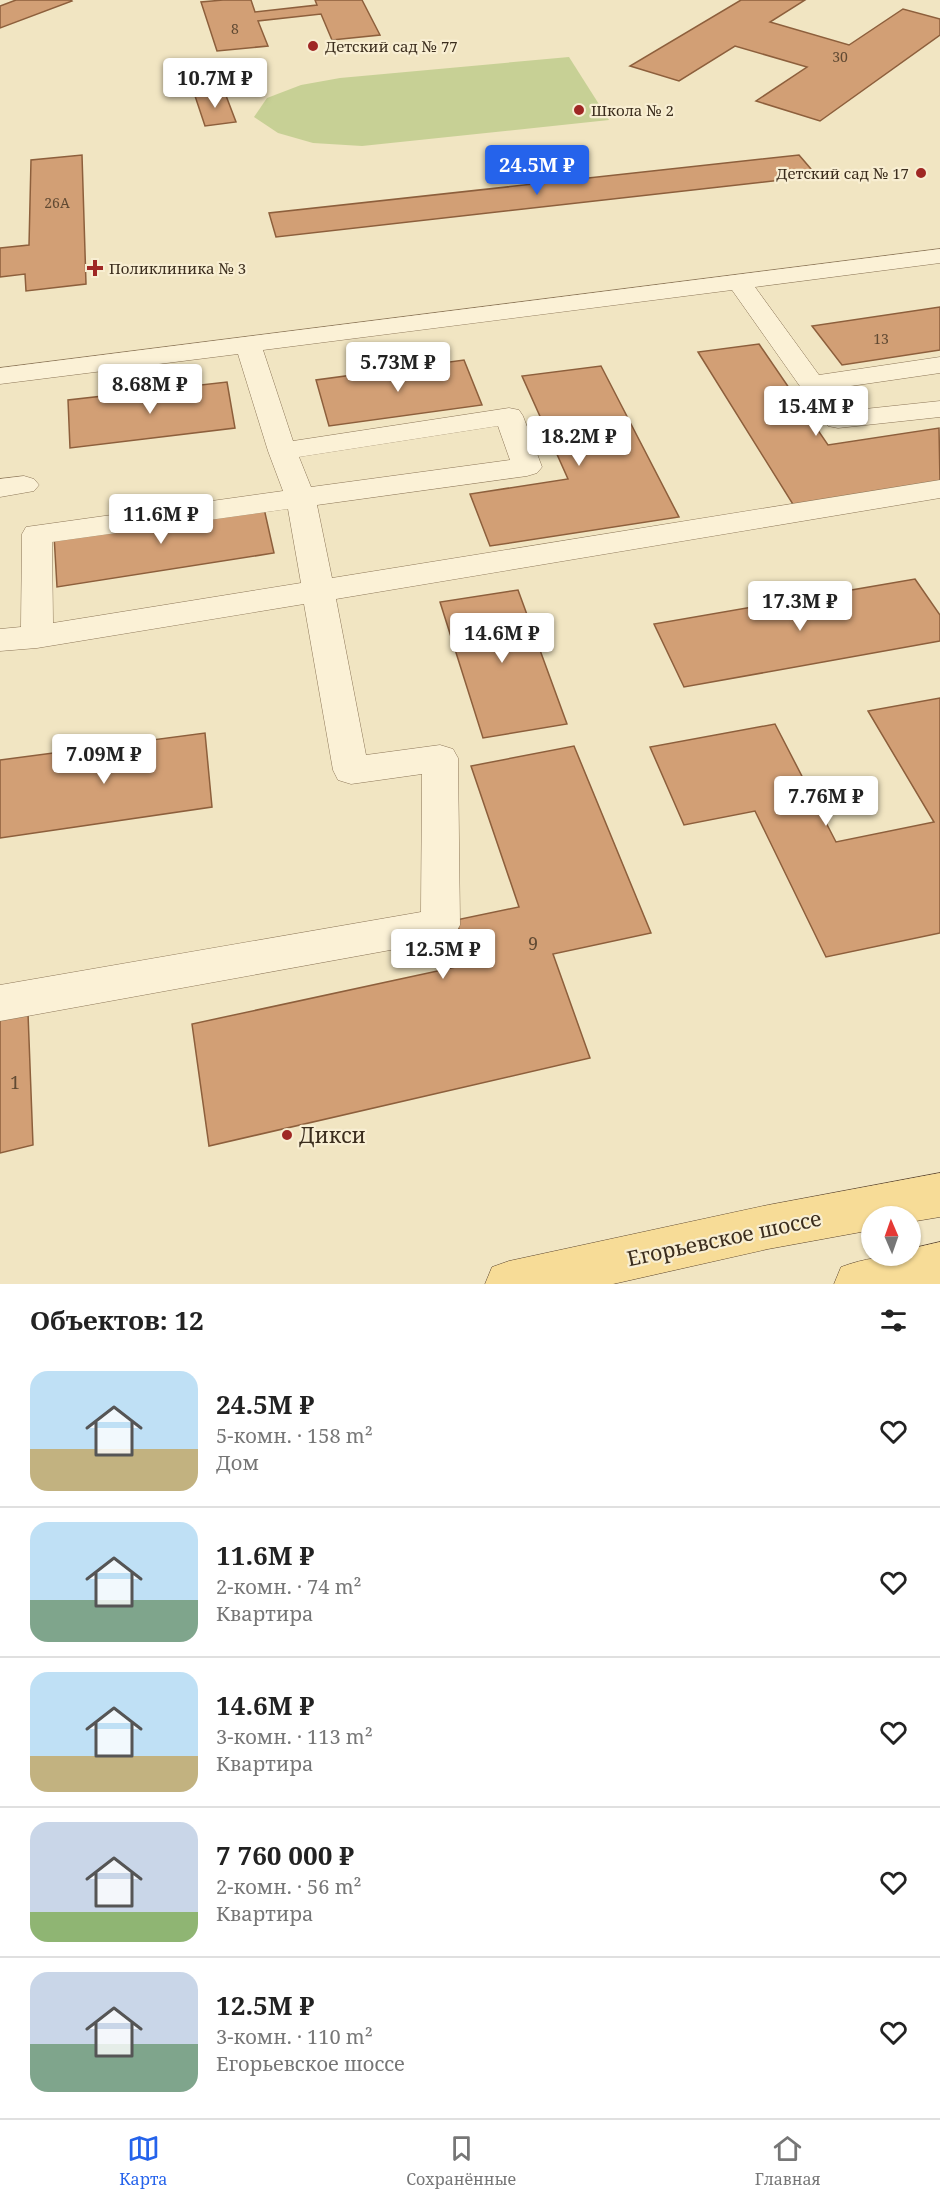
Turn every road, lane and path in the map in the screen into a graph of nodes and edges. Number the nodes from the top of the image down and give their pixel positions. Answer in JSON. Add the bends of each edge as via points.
{"nodes":[{"id":1,"x":940,"y":256,"type":"edge"},
{"id":2,"x":739,"y":282,"type":"junction"},
{"id":3,"x":248,"y":344,"type":"junction"},
{"id":4,"x":940,"y":365,"type":"edge"},
{"id":5,"x":0,"y":376,"type":"edge"},
{"id":6,"x":812,"y":384,"type":"junction"},
{"id":7,"x":940,"y":409,"type":"edge"},
{"id":8,"x":282,"y":451,"type":"junction"},
{"id":9,"x":940,"y":489,"type":"edge"},
{"id":10,"x":300,"y":498,"type":"junction"},
{"id":11,"x":318,"y":591,"type":"junction"},
{"id":12,"x":37,"y":637,"type":"junction"},
{"id":13,"x":0,"y":640,"type":"edge"},
{"id":14,"x":0,"y":1003,"type":"edge"},
{"id":15,"x":940,"y":1195,"type":"edge"},
{"id":16,"x":940,"y":1265,"type":"edge"},
{"id":17,"x":509,"y":1284,"type":"edge"},
{"id":18,"x":858,"y":1284,"type":"edge"}],
"edges":[{"from":1,"to":2,"type":"lane"},
{"from":2,"to":3,"type":"lane"},
{"from":2,"to":6,"type":"lane"},
{"from":3,"to":5,"type":"lane"},
{"from":3,"to":8,"type":"lane"},
{"from":4,"to":6,"type":"lane"},
{"from":6,"to":7,"type":"lane","via":[[838,420]]},
{"from":8,"to":10,"type":"lane"},
{"from":8,"to":10,"type":"lane","via":[[509,416],[527,467]]},
{"from":9,"to":11,"type":"lane"},
{"from":10,"to":11,"type":"lane"},
{"from":10,"to":12,"type":"lane","via":[[37,534]]},
{"from":11,"to":12,"type":"lane"},
{"from":11,"to":14,"type":"lane","via":[[351,770],[440,758],[440,925]]},
{"from":12,"to":13,"type":"lane"},
{"from":15,"to":17,"type":"main road","name":"Егорьевское шоссе","via":[[768,1227]]},
{"from":16,"to":18,"type":"main road"}]}
